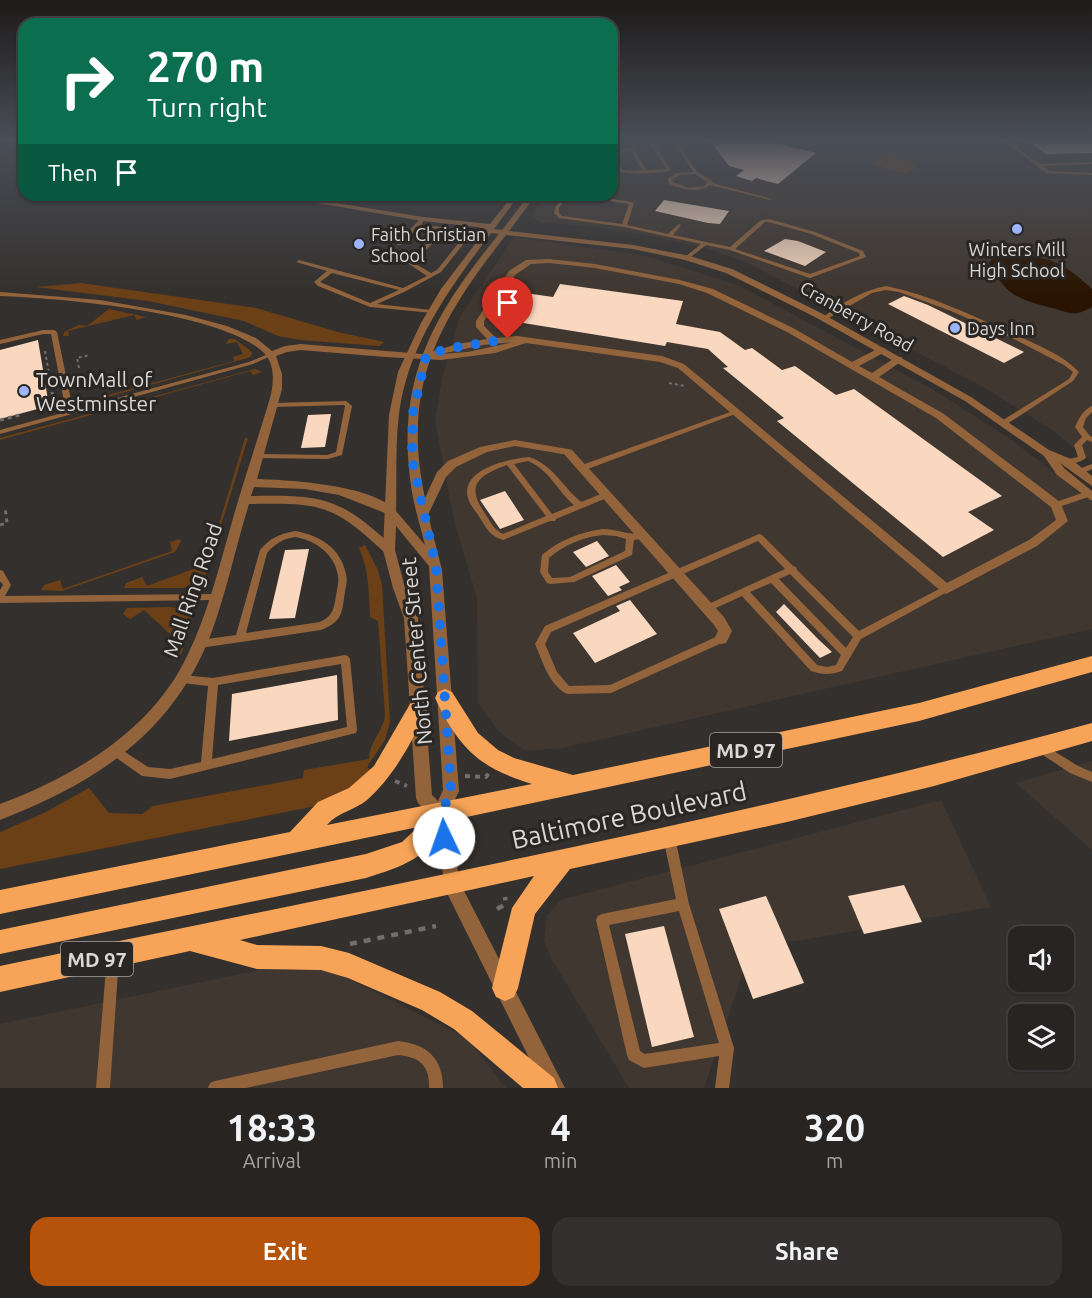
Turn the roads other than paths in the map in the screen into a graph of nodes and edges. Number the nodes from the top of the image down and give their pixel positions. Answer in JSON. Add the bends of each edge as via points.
{"nodes":[{"id":1,"x":733,"y":190,"type":"edge"},
{"id":2,"x":770,"y":199,"type":"dead end"},
{"id":3,"x":310,"y":201,"type":"edge"},
{"id":4,"x":512,"y":201,"type":"edge"},
{"id":5,"x":530,"y":201,"type":"edge"},
{"id":6,"x":562,"y":201,"type":"edge"},
{"id":7,"x":618,"y":201,"type":"edge"},
{"id":8,"x":423,"y":219,"type":"junction"},
{"id":9,"x":679,"y":225,"type":"dead end"},
{"id":10,"x":417,"y":226,"type":"junction"},
{"id":11,"x":624,"y":226,"type":"junction"},
{"id":12,"x":494,"y":228,"type":"junction"},
{"id":13,"x":443,"y":229,"type":"junction"},
{"id":14,"x":508,"y":230,"type":"junction"},
{"id":15,"x":670,"y":234,"type":"junction"},
{"id":16,"x":704,"y":243,"type":"junction"},
{"id":17,"x":399,"y":244,"type":"dead end"},
{"id":18,"x":731,"y":249,"type":"junction"},
{"id":19,"x":390,"y":253,"type":"dead end"},
{"id":20,"x":687,"y":258,"type":"junction"},
{"id":21,"x":299,"y":262,"type":"dead end"},
{"id":22,"x":411,"y":263,"type":"junction"},
{"id":23,"x":331,"y":271,"type":"junction"},
{"id":24,"x":431,"y":276,"type":"junction"},
{"id":25,"x":405,"y":290,"type":"junction"},
{"id":26,"x":0,"y":294,"type":"edge"},
{"id":27,"x":370,"y":305,"type":"junction"},
{"id":28,"x":431,"y":312,"type":"junction"},
{"id":29,"x":825,"y":318,"type":"junction"},
{"id":30,"x":493,"y":340,"type":"junction"},
{"id":31,"x":526,"y":340,"type":"junction"},
{"id":32,"x":0,"y":342,"type":"edge"},
{"id":33,"x":882,"y":350,"type":"junction"},
{"id":34,"x":270,"y":355,"type":"junction"},
{"id":35,"x":410,"y":355,"type":"junction"},
{"id":36,"x":426,"y":356,"type":"junction"},
{"id":37,"x":899,"y":360,"type":"junction"},
{"id":38,"x":853,"y":365,"type":"junction"},
{"id":39,"x":872,"y":377,"type":"junction"},
{"id":40,"x":273,"y":405,"type":"junction"},
{"id":41,"x":1092,"y":408,"type":"edge"},
{"id":42,"x":736,"y":412,"type":"junction"},
{"id":43,"x":70,"y":413,"type":"junction"},
{"id":44,"x":1005,"y":422,"type":"junction"},
{"id":45,"x":0,"y":432,"type":"edge"},
{"id":46,"x":1089,"y":439,"type":"edge"},
{"id":47,"x":1046,"y":453,"type":"junction"},
{"id":48,"x":259,"y":456,"type":"junction"},
{"id":49,"x":1067,"y":462,"type":"junction"},
{"id":50,"x":509,"y":463,"type":"junction"},
{"id":51,"x":1092,"y":466,"type":"edge"},
{"id":52,"x":582,"y":468,"type":"junction"},
{"id":53,"x":1079,"y":472,"type":"junction"},
{"id":54,"x":1092,"y":482,"type":"edge"},
{"id":55,"x":250,"y":483,"type":"junction"},
{"id":56,"x":606,"y":495,"type":"junction"},
{"id":57,"x":1090,"y":495,"type":"edge"},
{"id":58,"x":244,"y":500,"type":"junction"},
{"id":59,"x":578,"y":504,"type":"junction"},
{"id":60,"x":1056,"y":505,"type":"junction"},
{"id":61,"x":390,"y":511,"type":"junction"},
{"id":62,"x":423,"y":514,"type":"junction"},
{"id":63,"x":552,"y":519,"type":"junction"},
{"id":64,"x":643,"y":536,"type":"junction"},
{"id":65,"x":630,"y":539,"type":"junction"},
{"id":66,"x":389,"y":550,"type":"junction"},
{"id":67,"x":436,"y":566,"type":"junction"},
{"id":68,"x":793,"y":569,"type":"junction"},
{"id":69,"x":0,"y":573,"type":"edge"},
{"id":70,"x":677,"y":574,"type":"junction"},
{"id":71,"x":773,"y":579,"type":"junction"},
{"id":72,"x":946,"y":589,"type":"junction"},
{"id":73,"x":744,"y":592,"type":"junction"},
{"id":74,"x":215,"y":597,"type":"junction"},
{"id":75,"x":0,"y":599,"type":"edge"},
{"id":76,"x":707,"y":608,"type":"junction"},
{"id":77,"x":790,"y":626,"type":"dead end"},
{"id":78,"x":779,"y":630,"type":"junction"},
{"id":79,"x":858,"y":636,"type":"junction"},
{"id":80,"x":240,"y":638,"type":"junction"},
{"id":81,"x":721,"y":639,"type":"joint"},
{"id":82,"x":200,"y":644,"type":"junction"},
{"id":83,"x":807,"y":644,"type":"dead end"},
{"id":84,"x":797,"y":649,"type":"junction"},
{"id":85,"x":845,"y":653,"type":"junction"},
{"id":86,"x":1092,"y":664,"type":"edge"},
{"id":87,"x":183,"y":679,"type":"junction"},
{"id":88,"x":213,"y":682,"type":"junction"},
{"id":89,"x":445,"y":698,"type":"junction"},
{"id":90,"x":417,"y":710,"type":"junction"},
{"id":91,"x":1092,"y":732,"type":"edge"},
{"id":92,"x":1041,"y":748,"type":"junction"},
{"id":93,"x":115,"y":751,"type":"junction"},
{"id":94,"x":206,"y":766,"type":"junction"},
{"id":95,"x":1092,"y":777,"type":"edge"},
{"id":96,"x":573,"y":785,"type":"junction"},
{"id":97,"x":0,"y":812,"type":"edge"},
{"id":98,"x":441,"y":814,"type":"junction"},
{"id":99,"x":669,"y":836,"type":"junction"},
{"id":100,"x":295,"y":843,"type":"junction"},
{"id":101,"x":562,"y":860,"type":"junction"},
{"id":102,"x":452,"y":885,"type":"junction"},
{"id":103,"x":0,"y":902,"type":"edge"},
{"id":104,"x":683,"y":903,"type":"junction"},
{"id":105,"x":193,"y":940,"type":"junction"},
{"id":106,"x":0,"y":942,"type":"edge"},
{"id":107,"x":113,"y":956,"type":"junction"},
{"id":108,"x":0,"y":979,"type":"edge"},
{"id":109,"x":505,"y":988,"type":"junction"},
{"id":110,"x":727,"y":1048,"type":"junction"},
{"id":111,"x":103,"y":1088,"type":"edge"},
{"id":112,"x":215,"y":1088,"type":"edge"},
{"id":113,"x":436,"y":1088,"type":"edge"},
{"id":114,"x":544,"y":1088,"type":"edge"},
{"id":115,"x":555,"y":1088,"type":"edge"},
{"id":116,"x":723,"y":1088,"type":"edge"}],
"edges":[{"from":1,"to":2,"type":"lane"},
{"from":3,"to":8,"type":"street","name":"Cranberry Road"},
{"from":4,"to":12,"type":"street","name":"North Center Street"},
{"from":5,"to":14,"type":"street","name":"North Center Street"},
{"from":6,"to":11,"type":"lane","via":[[556,213],[561,217]]},
{"from":7,"to":11,"type":"lane","via":[[632,203]]},
{"from":8,"to":10,"type":"lane"},
{"from":8,"to":12,"type":"street","name":"Cranberry Road"},
{"from":9,"to":15,"type":"lane"},
{"from":10,"to":13,"type":"lane"},
{"from":10,"to":17,"type":"lane"},
{"from":11,"to":15,"type":"lane"},
{"from":12,"to":14,"type":"street","name":"Cranberry Road"},
{"from":12,"to":28,"type":"street","name":"North Center Street"},
{"from":13,"to":22,"type":"lane"},
{"from":13,"to":24,"type":"lane","via":[[461,231],[467,236]]},
{"from":14,"to":20,"type":"street","name":"Cranberry Road"},
{"from":14,"to":36,"type":"street","name":"North Center Street","via":[[448,310]]},
{"from":15,"to":16,"type":"lane"},
{"from":16,"to":18,"type":"lane"},
{"from":16,"to":20,"type":"lane"},
{"from":18,"to":18,"type":"lane","via":[[810,276],[864,257],[861,252],[813,233],[769,220]]},
{"from":19,"to":22,"type":"lane","via":[[394,260]]},
{"from":20,"to":29,"type":"street","name":"Cranberry Road","via":[[745,278]]},
{"from":21,"to":23,"type":"lane"},
{"from":22,"to":24,"type":"lane"},
{"from":23,"to":25,"type":"lane"},
{"from":23,"to":27,"type":"lane","via":[[317,282]]},
{"from":24,"to":25,"type":"lane"},
{"from":25,"to":27,"type":"lane"},
{"from":26,"to":34,"type":"street","via":[[73,298],[206,323],[249,337]]},
{"from":27,"to":28,"type":"lane"},
{"from":28,"to":35,"type":"street","name":"North Center Street"},
{"from":29,"to":33,"type":"street","name":"Cranberry Road"},
{"from":29,"to":44,"type":"lane","via":[[878,288],[898,289],[924,297],[1075,368],[1071,380]]},
{"from":30,"to":31,"type":"street"},
{"from":30,"to":36,"type":"street"},
{"from":30,"to":38,"type":"street","via":[[479,324],[512,273],[529,262],[549,261],[645,275],[710,291]]},
{"from":31,"to":36,"type":"street","via":[[480,355],[443,359]]},
{"from":31,"to":42,"type":"street","via":[[670,361]]},
{"from":32,"to":43,"type":"lane","via":[[54,332]]},
{"from":33,"to":37,"type":"street","name":"Cranberry Road"},
{"from":33,"to":38,"type":"street"},
{"from":34,"to":35,"type":"street","via":[[301,347]]},
{"from":34,"to":40,"type":"street","name":"Mall Ring Road","via":[[278,379]]},
{"from":34,"to":43,"type":"lane"},
{"from":35,"to":36,"type":"street"},
{"from":35,"to":61,"type":"street","name":"North Center Street","via":[[394,415]]},
{"from":36,"to":62,"type":"street","name":"North Center Street","via":[[411,427],[412,459]]},
{"from":37,"to":39,"type":"street"},
{"from":37,"to":44,"type":"street","name":"Cranberry Road"},
{"from":38,"to":39,"type":"street"},
{"from":39,"to":60,"type":"street","via":[[940,416]]},
{"from":40,"to":48,"type":"street","name":"Mall Ring Road"},
{"from":40,"to":48,"type":"lane","via":[[346,403],[349,406],[343,446],[339,453],[328,457]]},
{"from":41,"to":46,"type":"lane","via":[[1079,427]]},
{"from":42,"to":52,"type":"lane"},
{"from":42,"to":72,"type":"street"},
{"from":43,"to":45,"type":"lane"},
{"from":44,"to":47,"type":"street","name":"Cranberry Road"},
{"from":46,"to":49,"type":"lane","via":[[1078,445],[1082,458]]},
{"from":47,"to":49,"type":"street","name":"Cranberry Road"},
{"from":47,"to":57,"type":"street","name":"Cranberry Road","via":[[1061,472]]},
{"from":48,"to":55,"type":"street","name":"Mall Ring Road"},
{"from":49,"to":53,"type":"street","name":"Cranberry Road"},
{"from":50,"to":59,"type":"lane","via":[[521,459],[537,461]]},
{"from":50,"to":63,"type":"lane"},
{"from":50,"to":63,"type":"lane","via":[[478,476],[473,483],[472,499],[493,533],[503,537]]},
{"from":51,"to":53,"type":"lane"},
{"from":52,"to":56,"type":"street"},
{"from":52,"to":62,"type":"street","via":[[568,452],[515,443],[484,449],[452,464],[441,476]]},
{"from":53,"to":54,"type":"street","name":"Cranberry Road"},
{"from":55,"to":58,"type":"street","name":"Mall Ring Road"},
{"from":55,"to":61,"type":"street","via":[[327,486],[370,499]]},
{"from":56,"to":59,"type":"lane"},
{"from":56,"to":64,"type":"street"},
{"from":57,"to":60,"type":"lane"},
{"from":58,"to":66,"type":"street","via":[[332,506]]},
{"from":58,"to":74,"type":"street","name":"Mall Ring Road"},
{"from":59,"to":63,"type":"lane"},
{"from":60,"to":72,"type":"street","via":[[1062,521],[1054,530]]},
{"from":61,"to":66,"type":"street","name":"North Center Street"},
{"from":61,"to":67,"type":"street"},
{"from":62,"to":67,"type":"street","name":"North Center Street"},
{"from":64,"to":65,"type":"lane"},
{"from":64,"to":70,"type":"street"},
{"from":65,"to":65,"type":"lane","via":[[608,531],[590,535],[551,551],[545,557],[544,572],[550,581],[571,580],[629,553]]},
{"from":66,"to":90,"type":"street","name":"North Center Street","via":[[411,618]]},
{"from":67,"to":89,"type":"street","name":"North Center Street"},
{"from":68,"to":70,"type":"lane","via":[[759,537]]},
{"from":68,"to":71,"type":"lane"},
{"from":68,"to":79,"type":"lane"},
{"from":69,"to":75,"type":"lane","via":[[7,585]]},
{"from":70,"to":76,"type":"street"},
{"from":70,"to":81,"type":"lane","via":[[548,629],[540,644],[553,675],[567,690],[611,689]]},
{"from":71,"to":73,"type":"lane"},
{"from":71,"to":85,"type":"lane","via":[[788,601]]},
{"from":72,"to":79,"type":"lane"},
{"from":73,"to":76,"type":"lane"},
{"from":73,"to":78,"type":"lane","via":[[768,611]]},
{"from":74,"to":75,"type":"lane"},
{"from":74,"to":82,"type":"street","name":"Mall Ring Road"},
{"from":76,"to":81,"type":"street","via":[[725,631]]},
{"from":77,"to":78,"type":"lane"},
{"from":78,"to":84,"type":"lane"},
{"from":79,"to":85,"type":"lane"},
{"from":80,"to":80,"type":"lane","via":[[321,626],[333,620],[339,610],[342,573],[336,558],[317,540],[297,534],[276,537],[263,552]]},
{"from":80,"to":82,"type":"lane"},
{"from":82,"to":87,"type":"street","name":"Mall Ring Road"},
{"from":83,"to":84,"type":"lane"},
{"from":84,"to":85,"type":"lane","via":[[814,668],[827,671],[839,668]]},
{"from":86,"to":96,"type":"highway","name":"Baltimore Boulevard","number":"MD 97","via":[[919,712]]},
{"from":87,"to":88,"type":"lane"},
{"from":87,"to":93,"type":"street","name":"Mall Ring Road","via":[[154,717]]},
{"from":88,"to":94,"type":"lane"},
{"from":88,"to":94,"type":"lane","via":[[345,659],[352,730]]},
{"from":89,"to":96,"type":"highway","via":[[461,727],[493,759]]},
{"from":89,"to":98,"type":"street","name":"North Center Street","via":[[451,791]]},
{"from":90,"to":98,"type":"street","name":"North Center Street","via":[[424,798]]},
{"from":90,"to":100,"type":"highway","via":[[381,773],[357,795],[326,810]]},
{"from":91,"to":92,"type":"highway","name":"Baltimore Boulevard","number":"MD 97"},
{"from":92,"to":95,"type":"lane"},
{"from":92,"to":99,"type":"highway","name":"Baltimore Boulevard","number":"MD 97"},
{"from":93,"to":94,"type":"lane","via":[[146,772],[170,774]]},
{"from":93,"to":97,"type":"street","name":"Mall Ring Road","via":[[52,789]]},
{"from":96,"to":98,"type":"highway","name":"Baltimore Boulevard","number":"MD 97"},
{"from":98,"to":100,"type":"highway","name":"Baltimore Boulevard","number":"MD 97"},
{"from":98,"to":102,"type":"street","name":"North Center Street"},
{"from":98,"to":106,"type":"highway","via":[[423,842],[405,854],[366,866]]},
{"from":99,"to":101,"type":"highway","name":"Baltimore Boulevard","number":"MD 97"},
{"from":99,"to":104,"type":"lane"},
{"from":100,"to":103,"type":"highway","name":"Baltimore Boulevard","number":"MD 97"},
{"from":101,"to":102,"type":"highway","name":"Baltimore Boulevard","number":"MD 97"},
{"from":101,"to":109,"type":"highway","via":[[524,908]]},
{"from":102,"to":105,"type":"highway","name":"Baltimore Boulevard","number":"MD 97"},
{"from":102,"to":109,"type":"street","name":"North Center Street"},
{"from":104,"to":110,"type":"lane"},
{"from":104,"to":110,"type":"lane","via":[[602,920],[634,1055],[644,1061]]},
{"from":105,"to":107,"type":"highway","name":"Baltimore Boulevard","number":"MD 97"},
{"from":105,"to":114,"type":"highway","via":[[257,957],[321,958],[349,966],[431,1001],[463,1020]]},
{"from":107,"to":108,"type":"highway","name":"Baltimore Boulevard","number":"MD 97"},
{"from":107,"to":111,"type":"lane"},
{"from":109,"to":115,"type":"street","name":"North Center Street"},
{"from":110,"to":116,"type":"lane"},
{"from":112,"to":113,"type":"lane","via":[[398,1048],[430,1059],[435,1067]]}]}
